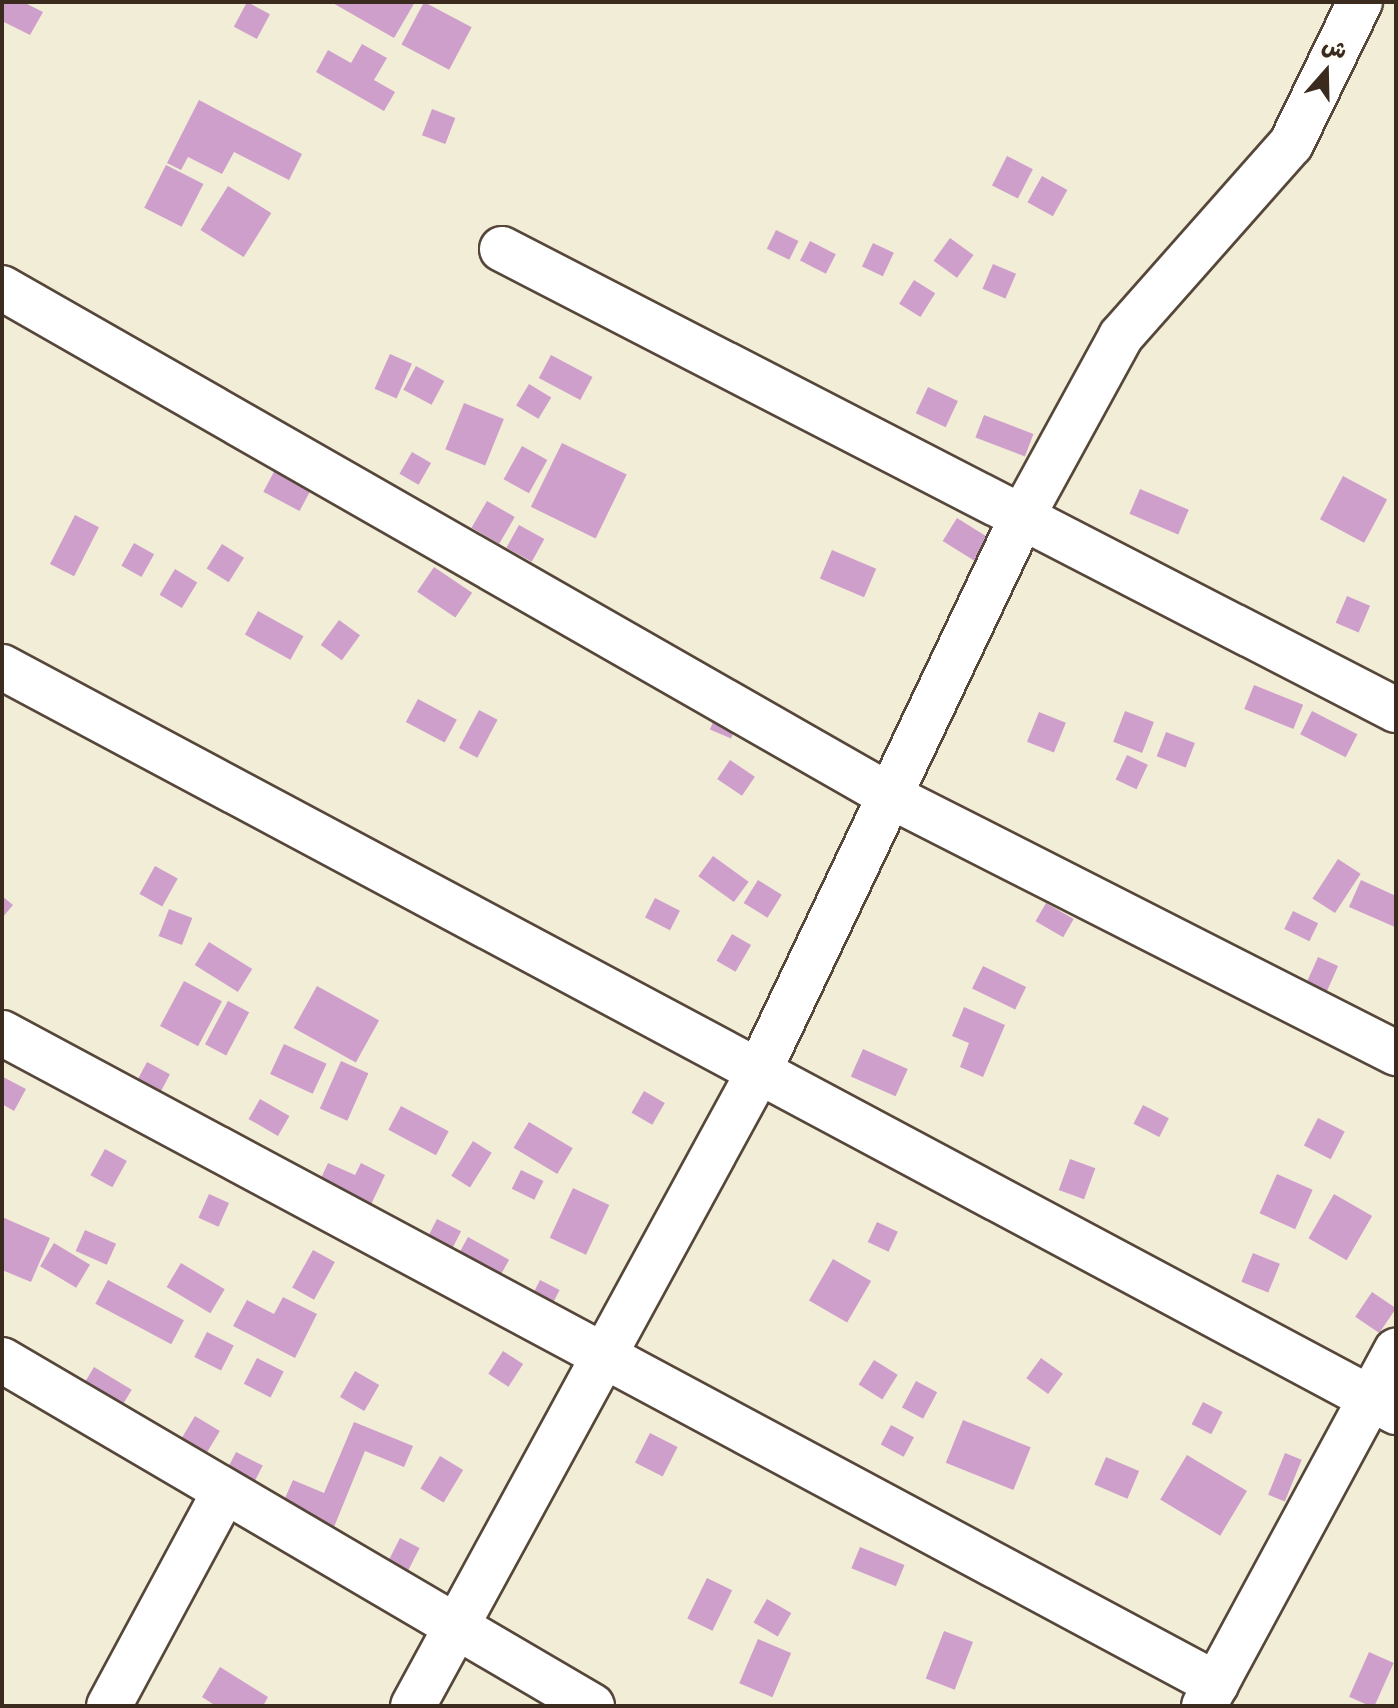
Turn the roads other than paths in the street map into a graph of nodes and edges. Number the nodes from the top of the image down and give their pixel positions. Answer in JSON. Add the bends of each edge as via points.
{"nodes":[{"id":1,"x":1360,"y":2,"type":"edge"},
{"id":2,"x":502,"y":249,"type":"dead end"},
{"id":3,"x":2,"y":288,"type":"edge"},
{"id":4,"x":1022,"y":517,"type":"junction"},
{"id":5,"x":2,"y":667,"type":"edge"},
{"id":6,"x":1396,"y":710,"type":"edge"},
{"id":7,"x":890,"y":796,"type":"junction"},
{"id":8,"x":2,"y":1033,"type":"edge"},
{"id":9,"x":1396,"y":1053,"type":"edge"},
{"id":10,"x":759,"y":1071,"type":"junction"},
{"id":11,"x":1396,"y":1351,"type":"edge"},
{"id":12,"x":603,"y":1356,"type":"junction"},
{"id":13,"x":2,"y":1360,"type":"edge"},
{"id":14,"x":1384,"y":1406,"type":"edge"},
{"id":15,"x":225,"y":1491,"type":"junction"},
{"id":16,"x":456,"y":1627,"type":"junction"},
{"id":17,"x":1210,"y":1695,"type":"edge"},
{"id":18,"x":109,"y":1706,"type":"edge"},
{"id":19,"x":413,"y":1706,"type":"edge"},
{"id":20,"x":592,"y":1706,"type":"edge"}],
"edges":[{"from":1,"to":4,"type":"street","via":[[1291,144],[1121,336]]},
{"from":2,"to":4,"type":"street"},
{"from":3,"to":7,"type":"street"},
{"from":4,"to":6,"type":"street"},
{"from":4,"to":7,"type":"street"},
{"from":5,"to":10,"type":"street"},
{"from":7,"to":9,"type":"street"},
{"from":7,"to":10,"type":"street"},
{"from":8,"to":12,"type":"street"},
{"from":10,"to":12,"type":"street"},
{"from":10,"to":14,"type":"street"},
{"from":11,"to":14,"type":"street"},
{"from":12,"to":16,"type":"street"},
{"from":12,"to":17,"type":"street"},
{"from":13,"to":15,"type":"street"},
{"from":14,"to":17,"type":"street"},
{"from":15,"to":16,"type":"street"},
{"from":15,"to":18,"type":"street"},
{"from":16,"to":19,"type":"street"},
{"from":16,"to":20,"type":"street"}]}
